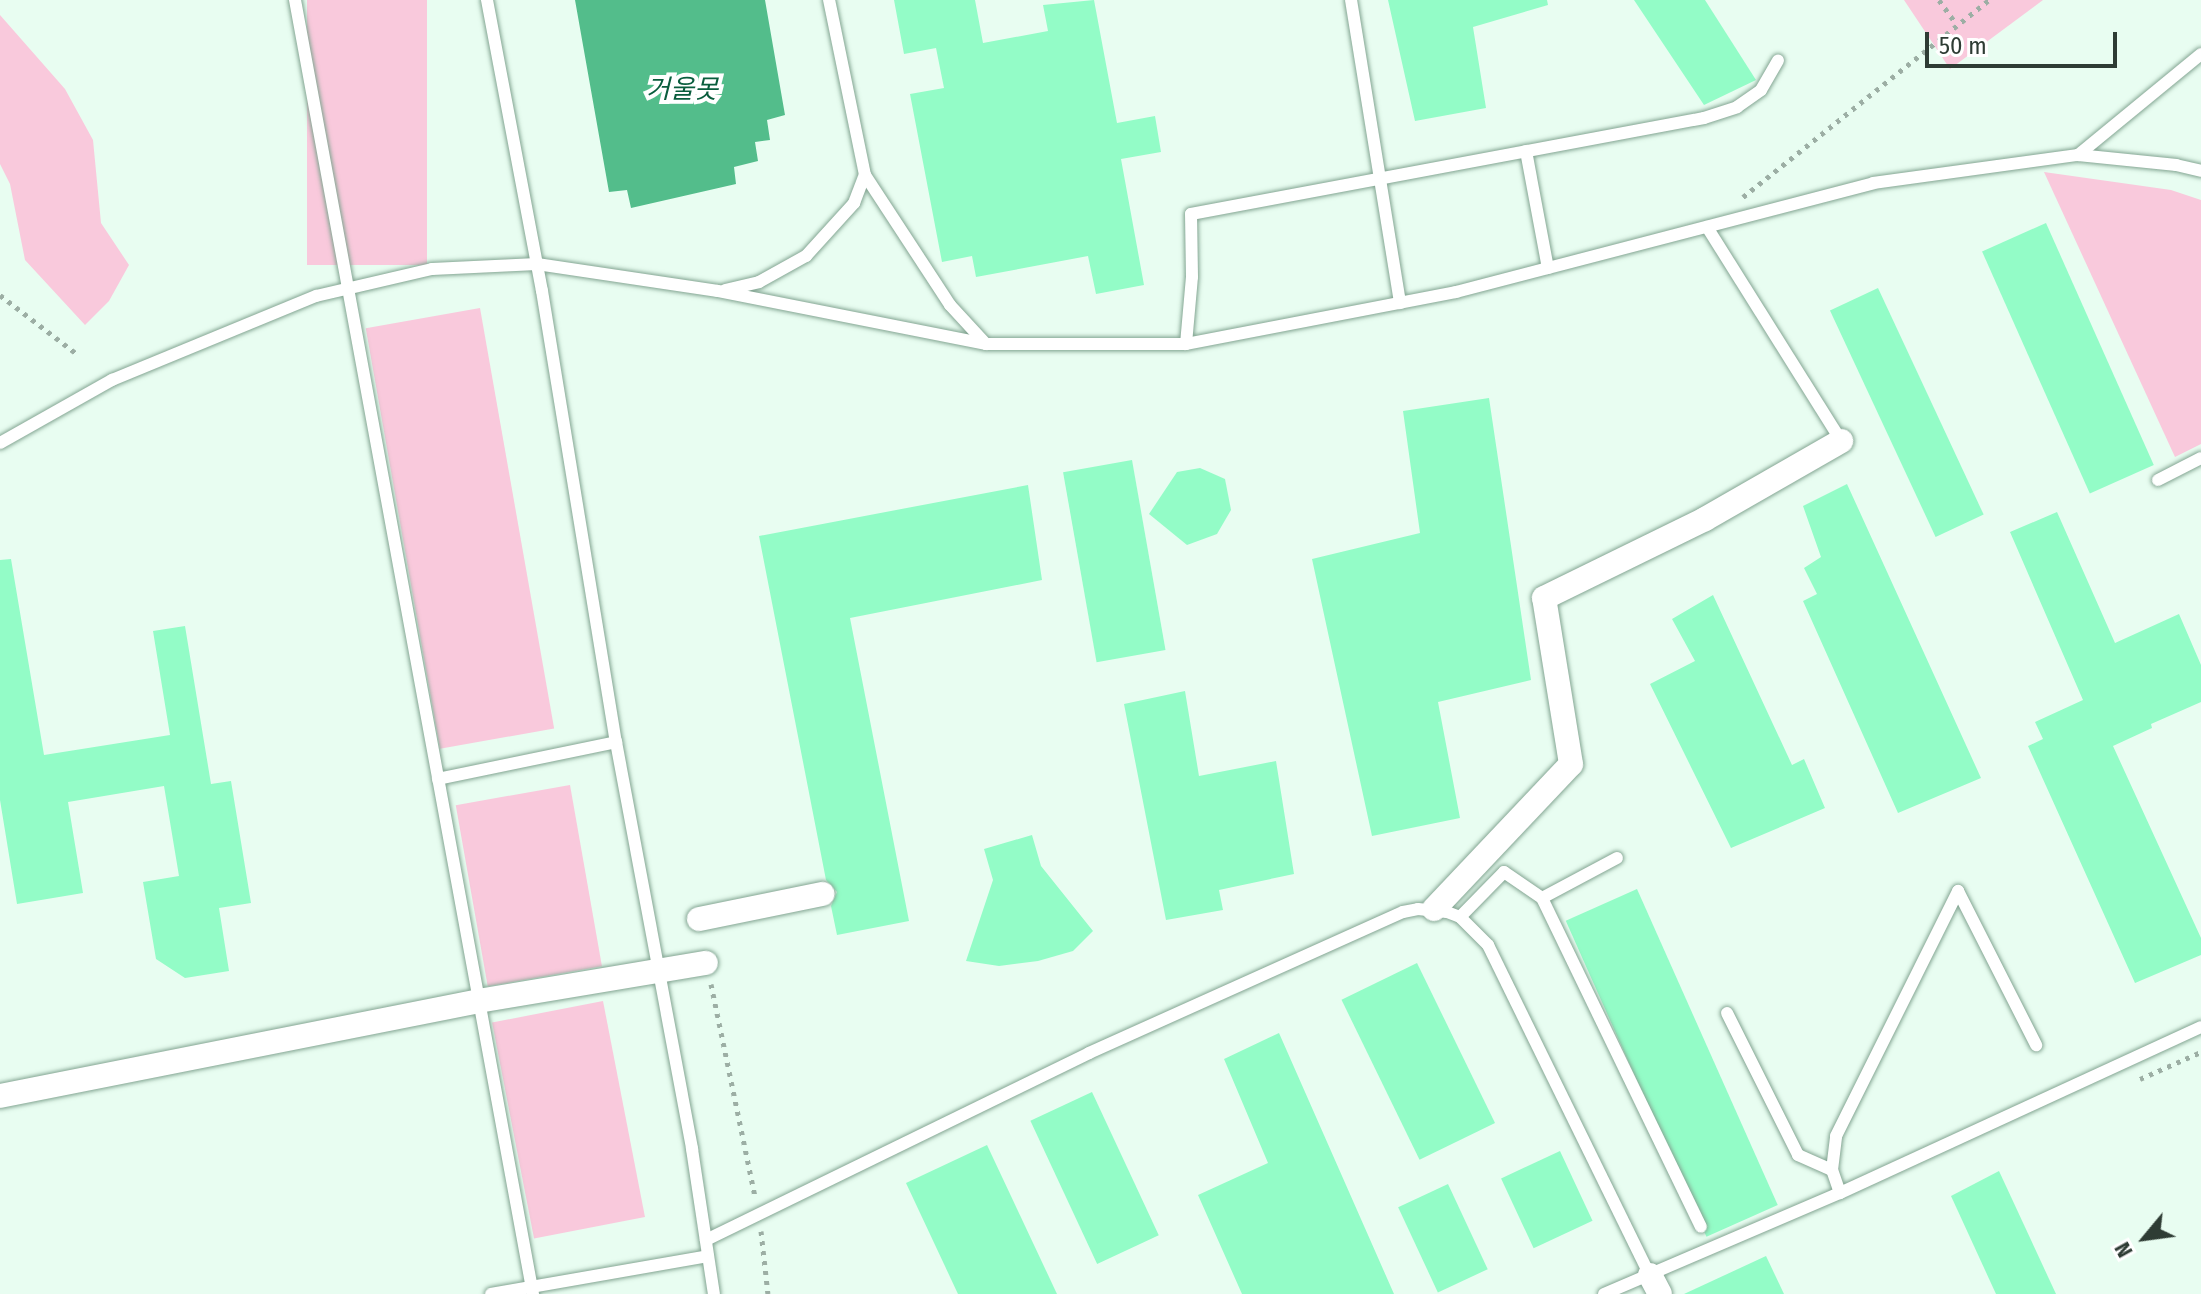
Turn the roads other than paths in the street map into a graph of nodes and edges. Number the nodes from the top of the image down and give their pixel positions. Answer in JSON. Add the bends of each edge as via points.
{"nodes":[{"id":1,"x":295,"y":0,"type":"edge"},
{"id":2,"x":487,"y":0,"type":"edge"},
{"id":3,"x":829,"y":0,"type":"edge"},
{"id":4,"x":1351,"y":0,"type":"edge"},
{"id":5,"x":2201,"y":54,"type":"edge"},
{"id":6,"x":1778,"y":61,"type":"dead end"},
{"id":7,"x":1526,"y":151,"type":"junction"},
{"id":8,"x":2078,"y":155,"type":"junction"},
{"id":9,"x":2201,"y":171,"type":"edge"},
{"id":10,"x":865,"y":175,"type":"junction"},
{"id":11,"x":1383,"y":181,"type":"junction"},
{"id":12,"x":1707,"y":227,"type":"junction"},
{"id":13,"x":537,"y":264,"type":"junction"},
{"id":14,"x":1548,"y":268,"type":"junction"},
{"id":15,"x":346,"y":287,"type":"junction"},
{"id":16,"x":718,"y":291,"type":"junction"},
{"id":17,"x":1400,"y":303,"type":"junction"},
{"id":18,"x":986,"y":344,"type":"junction"},
{"id":19,"x":1186,"y":344,"type":"junction"},
{"id":20,"x":1841,"y":441,"type":"joint"},
{"id":21,"x":0,"y":443,"type":"edge"},
{"id":22,"x":2201,"y":458,"type":"edge"},
{"id":23,"x":2158,"y":480,"type":"dead end"},
{"id":24,"x":616,"y":742,"type":"junction"},
{"id":25,"x":438,"y":779,"type":"junction"},
{"id":26,"x":1617,"y":858,"type":"dead end"},
{"id":27,"x":822,"y":894,"type":"dead end"},
{"id":28,"x":1542,"y":898,"type":"junction"},
{"id":29,"x":1434,"y":909,"type":"junction"},
{"id":30,"x":1460,"y":917,"type":"junction"},
{"id":31,"x":699,"y":919,"type":"dead end"},
{"id":32,"x":706,"y":963,"type":"road end"},
{"id":33,"x":657,"y":971,"type":"junction"},
{"id":34,"x":478,"y":1001,"type":"junction"},
{"id":35,"x":1727,"y":1013,"type":"dead end"},
{"id":36,"x":2201,"y":1027,"type":"edge"},
{"id":37,"x":2036,"y":1045,"type":"dead end"},
{"id":38,"x":0,"y":1096,"type":"edge"},
{"id":39,"x":1832,"y":1170,"type":"junction"},
{"id":40,"x":1840,"y":1193,"type":"junction"},
{"id":41,"x":1701,"y":1227,"type":"dead end"},
{"id":42,"x":706,"y":1240,"type":"junction"},
{"id":43,"x":708,"y":1256,"type":"junction"},
{"id":44,"x":1655,"y":1284,"type":"edge"},
{"id":45,"x":532,"y":1290,"type":"edge"},
{"id":46,"x":491,"y":1294,"type":"edge"},
{"id":47,"x":714,"y":1294,"type":"edge"},
{"id":48,"x":1604,"y":1294,"type":"edge"}],
"edges":[{"from":1,"to":15,"type":"lane"},
{"from":2,"to":13,"type":"lane"},
{"from":3,"to":10,"type":"lane"},
{"from":4,"to":11,"type":"lane"},
{"from":5,"to":8,"type":"lane"},
{"from":6,"to":7,"type":"lane","via":[[1761,90],[1737,107],[1704,118]]},
{"from":7,"to":11,"type":"lane"},
{"from":7,"to":14,"type":"lane"},
{"from":8,"to":9,"type":"lane"},
{"from":8,"to":12,"type":"lane","via":[[1873,183]]},
{"from":10,"to":16,"type":"lane","via":[[854,203],[806,256],[759,282]]},
{"from":10,"to":18,"type":"lane","via":[[950,305]]},
{"from":11,"to":17,"type":"lane"},
{"from":11,"to":19,"type":"lane","via":[[1191,214]]},
{"from":12,"to":14,"type":"lane"},
{"from":12,"to":20,"type":"lane"},
{"from":13,"to":15,"type":"lane","via":[[432,269]]},
{"from":13,"to":16,"type":"lane"},
{"from":13,"to":24,"type":"lane"},
{"from":14,"to":17,"type":"lane"},
{"from":15,"to":21,"type":"lane","via":[[112,380]]},
{"from":15,"to":25,"type":"lane"},
{"from":16,"to":18,"type":"lane"},
{"from":17,"to":19,"type":"lane"},
{"from":18,"to":19,"type":"lane"},
{"from":20,"to":29,"type":"street","via":[[1705,519],[1544,598],[1571,764]]},
{"from":22,"to":23,"type":"lane"},
{"from":24,"to":25,"type":"lane"},
{"from":24,"to":33,"type":"lane"},
{"from":25,"to":34,"type":"lane"},
{"from":26,"to":28,"type":"lane"},
{"from":27,"to":31,"type":"street"},
{"from":28,"to":30,"type":"lane","via":[[1504,872]]},
{"from":28,"to":41,"type":"lane"},
{"from":29,"to":30,"type":"lane"},
{"from":29,"to":42,"type":"lane","via":[[1403,912],[1145,1027]]},
{"from":30,"to":44,"type":"lane","via":[[1488,945]]},
{"from":32,"to":33,"type":"street"},
{"from":33,"to":34,"type":"street"},
{"from":33,"to":42,"type":"lane"},
{"from":34,"to":38,"type":"street"},
{"from":34,"to":45,"type":"lane"},
{"from":35,"to":39,"type":"lane","via":[[1798,1155]]},
{"from":36,"to":40,"type":"lane"},
{"from":37,"to":39,"type":"lane","via":[[1958,891],[1836,1136]]},
{"from":39,"to":40,"type":"lane"},
{"from":40,"to":44,"type":"lane"},
{"from":42,"to":43,"type":"lane"},
{"from":43,"to":45,"type":"lane"},
{"from":43,"to":47,"type":"lane"},
{"from":44,"to":48,"type":"lane"},
{"from":45,"to":46,"type":"lane"}]}
